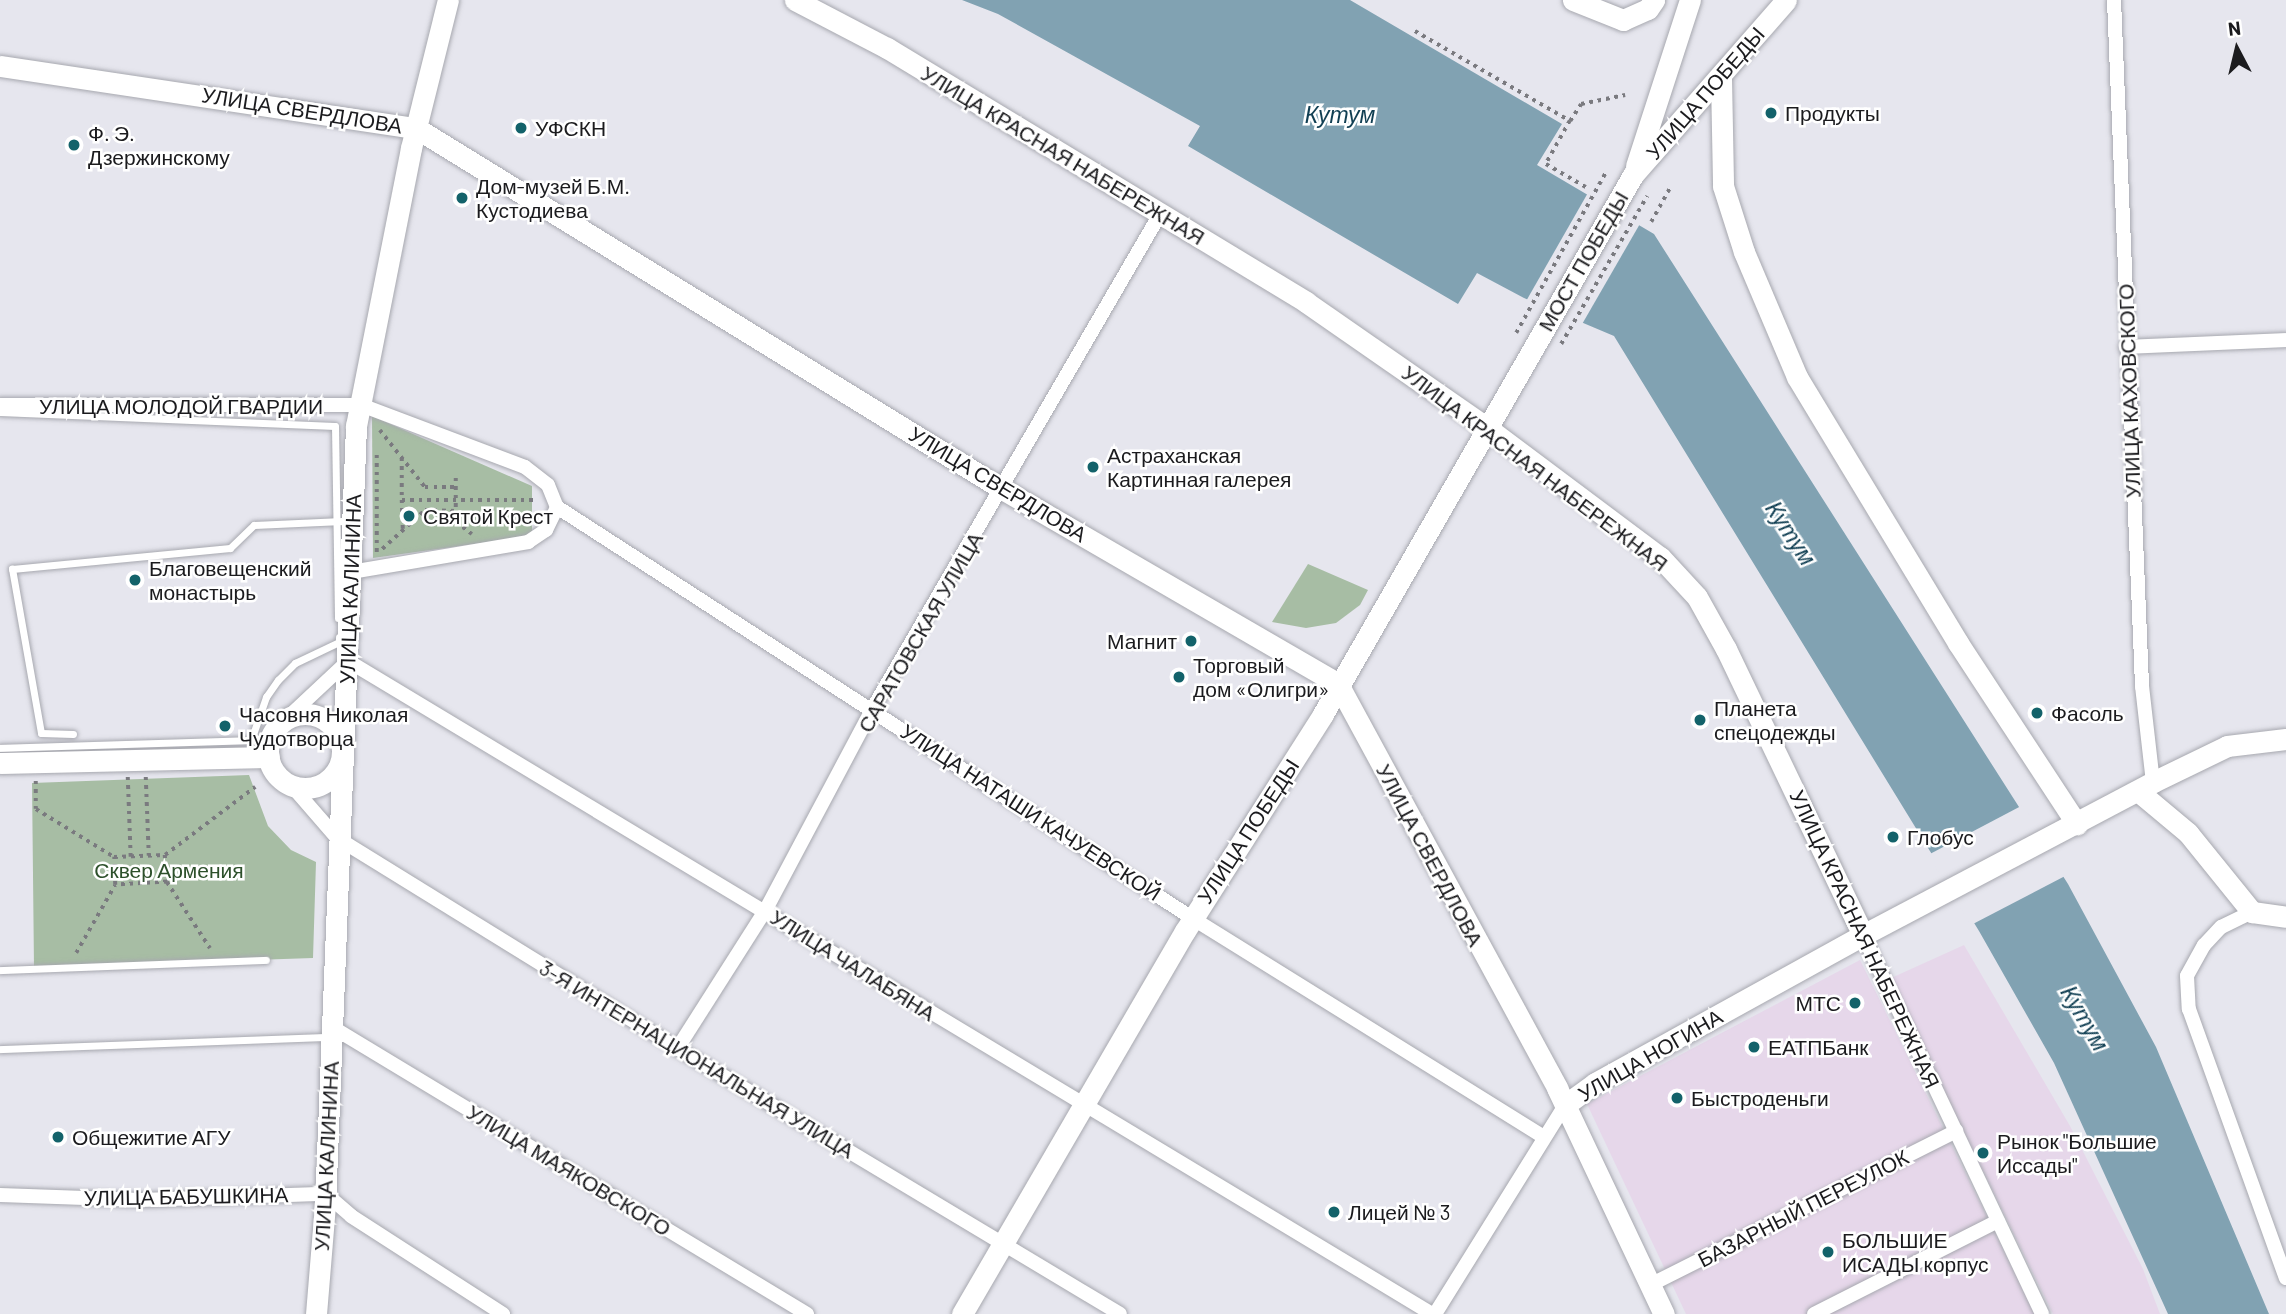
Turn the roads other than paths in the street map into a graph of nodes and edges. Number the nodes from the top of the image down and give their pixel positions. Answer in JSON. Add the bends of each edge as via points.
{"nodes":[{"id":1,"x":448,"y":0,"type":"edge"},
{"id":2,"x":795,"y":0,"type":"edge"},
{"id":3,"x":1573,"y":0,"type":"edge"},
{"id":4,"x":1654,"y":0,"type":"edge"},
{"id":5,"x":1690,"y":0,"type":"edge"},
{"id":6,"x":1786,"y":0,"type":"edge"},
{"id":7,"x":2114,"y":0,"type":"edge"},
{"id":8,"x":0,"y":66,"type":"edge"},
{"id":9,"x":1721,"y":78,"type":"junction"},
{"id":10,"x":416,"y":128,"type":"junction"},
{"id":11,"x":1633,"y":174,"type":"junction"},
{"id":12,"x":1160,"y":214,"type":"junction"},
{"id":13,"x":2286,"y":340,"type":"edge"},
{"id":14,"x":2126,"y":347,"type":"junction"},
{"id":15,"x":1533,"y":348,"type":"joint"},
{"id":16,"x":0,"y":405,"type":"edge"},
{"id":17,"x":361,"y":405,"type":"junction"},
{"id":18,"x":0,"y":412,"type":"edge"},
{"id":19,"x":1490,"y":430,"type":"junction"},
{"id":20,"x":1004,"y":490,"type":"junction"},
{"id":21,"x":557,"y":507,"type":"junction"},
{"id":22,"x":345,"y":521,"type":"junction"},
{"id":23,"x":351,"y":572,"type":"junction"},
{"id":24,"x":348,"y":661,"type":"junction"},
{"id":25,"x":1338,"y":684,"type":"junction"},
{"id":26,"x":873,"y":708,"type":"junction"},
{"id":27,"x":285,"y":720,"type":"junction"},
{"id":28,"x":74,"y":734,"type":"dead end"},
{"id":29,"x":2286,"y":739,"type":"edge"},
{"id":30,"x":0,"y":748,"type":"edge"},
{"id":31,"x":342,"y":753,"type":"junction"},
{"id":32,"x":268,"y":757,"type":"junction"},
{"id":33,"x":0,"y":763,"type":"edge"},
{"id":34,"x":290,"y":785,"type":"junction"},
{"id":35,"x":2146,"y":787,"type":"junction"},
{"id":36,"x":2077,"y":824,"type":"junction"},
{"id":37,"x":337,"y":838,"type":"junction"},
{"id":38,"x":765,"y":911,"type":"junction"},
{"id":39,"x":2252,"y":912,"type":"junction"},
{"id":40,"x":2286,"y":917,"type":"edge"},
{"id":41,"x":1192,"y":918,"type":"junction"},
{"id":42,"x":1863,"y":935,"type":"junction"},
{"id":43,"x":266,"y":960,"type":"dead end"},
{"id":44,"x":0,"y":970,"type":"edge"},
{"id":45,"x":332,"y":1032,"type":"junction"},
{"id":46,"x":0,"y":1049,"type":"edge"},
{"id":47,"x":677,"y":1049,"type":"junction"},
{"id":48,"x":1565,"y":1105,"type":"junction"},
{"id":49,"x":1085,"y":1108,"type":"junction"},
{"id":50,"x":1956,"y":1131,"type":"junction"},
{"id":51,"x":1542,"y":1136,"type":"junction"},
{"id":52,"x":326,"y":1194,"type":"junction"},
{"id":53,"x":0,"y":1195,"type":"edge"},
{"id":54,"x":1998,"y":1221,"type":"junction"},
{"id":55,"x":1004,"y":1245,"type":"junction"},
{"id":56,"x":2286,"y":1278,"type":"edge"},
{"id":57,"x":1650,"y":1285,"type":"junction"},
{"id":58,"x":316,"y":1314,"type":"edge"},
{"id":59,"x":503,"y":1314,"type":"edge"},
{"id":60,"x":807,"y":1314,"type":"edge"},
{"id":61,"x":962,"y":1314,"type":"edge"},
{"id":62,"x":1120,"y":1314,"type":"edge"},
{"id":63,"x":1433,"y":1314,"type":"edge"},
{"id":64,"x":1664,"y":1314,"type":"edge"},
{"id":65,"x":1814,"y":1314,"type":"edge"},
{"id":66,"x":2042,"y":1314,"type":"edge"}],
"edges":[{"from":1,"to":10,"type":"main road","name":"УЛИЦА КАЛИНИНА"},
{"from":2,"to":12,"type":"main road","name":"УЛИЦА КРАСНАЯ НАБЕРЕЖНАЯ","via":[[887,47]]},
{"from":3,"to":4,"type":"main road","via":[[1623,20],[1648,9]]},
{"from":5,"to":11,"type":"main road","name":"УЛИЦА ПОБЕДЫ"},
{"from":6,"to":9,"type":"main road","name":"УЛИЦА ПОБЕДЫ"},
{"from":7,"to":14,"type":"street","name":"УЛИЦА КАХОВСКОГО"},
{"from":8,"to":10,"type":"main road","name":"УЛИЦА СВЕРДЛОВА"},
{"from":9,"to":11,"type":"main road","name":"УЛИЦА ПОБЕДЫ"},
{"from":9,"to":36,"type":"main road","via":[[1723,186],[1744,252],[1797,377],[1958,643]]},
{"from":10,"to":17,"type":"main road","name":"УЛИЦА КАЛИНИНА"},
{"from":10,"to":20,"type":"main road","name":"УЛИЦА СВЕРДЛОВА"},
{"from":11,"to":15,"type":"main road","name":"МОСТ ПОБЕДЫ"},
{"from":12,"to":19,"type":"main road","name":"УЛИЦА КРАСНАЯ НАБЕРЕЖНАЯ","via":[[1306,302]]},
{"from":12,"to":20,"type":"street","name":"САРАТОВСКАЯ УЛИЦА"},
{"from":13,"to":14,"type":"street"},
{"from":14,"to":35,"type":"street","name":"УЛИЦА КАХОВСКОГО"},
{"from":15,"to":19,"type":"main road","name":"УЛИЦА ПОБЕДЫ"},
{"from":16,"to":17,"type":"street","name":"УЛИЦА МОЛОДОЙ ГВАРДИИ"},
{"from":17,"to":21,"type":"street","name":"УЛИЦА НАТАШИ КАЧУЕВСКОЙ","via":[[525,467],[548,485]]},
{"from":17,"to":22,"type":"main road","name":"УЛИЦА КАЛИНИНА"},
{"from":18,"to":22,"type":"lane","via":[[335,426]]},
{"from":19,"to":25,"type":"main road","name":"УЛИЦА ПОБЕДЫ"},
{"from":19,"to":42,"type":"main road","name":"УЛИЦА КРАСНАЯ НАБЕРЕЖНАЯ","via":[[1660,557],[1697,597]]},
{"from":20,"to":25,"type":"main road","name":"УЛИЦА СВЕРДЛОВА"},
{"from":20,"to":26,"type":"street","name":"САРАТОВСКАЯ УЛИЦА"},
{"from":21,"to":23,"type":"street","via":[[546,530],[527,542]]},
{"from":21,"to":26,"type":"street","name":"УЛИЦА НАТАШИ КАЧУЕВСКОЙ"},
{"from":22,"to":23,"type":"main road","name":"УЛИЦА КАЛИНИНА"},
{"from":22,"to":28,"type":"lane","via":[[254,525],[230,548],[12,569],[41,733]]},
{"from":22,"to":30,"type":"lane","via":[[339,642],[295,663],[278,680],[266,697],[251,740]]},
{"from":23,"to":24,"type":"main road","name":"УЛИЦА КАЛИНИНА"},
{"from":24,"to":27,"type":"street"},
{"from":24,"to":31,"type":"main road","name":"УЛИЦА КАЛИНИНА"},
{"from":24,"to":38,"type":"street","name":"УЛИЦА ЧАЛАБЯНА"},
{"from":25,"to":41,"type":"main road","name":"УЛИЦА ПОБЕДЫ"},
{"from":25,"to":48,"type":"main road","name":"УЛИЦА СВЕРДЛОВА"},
{"from":26,"to":38,"type":"street","name":"САРАТОВСКАЯ УЛИЦА"},
{"from":26,"to":41,"type":"street","name":"УЛИЦА НАТАШИ КАЧУЕВСКОЙ"},
{"from":27,"to":31,"type":"main road","via":[[298,715],[324,719],[334,728]]},
{"from":27,"to":32,"type":"main road","via":[[272,736]]},
{"from":29,"to":35,"type":"main road","name":"УЛИЦА НОГИНА","via":[[2227,746]]},
{"from":31,"to":34,"type":"main road","via":[[334,775],[325,782],[302,788]]},
{"from":31,"to":37,"type":"main road","name":"УЛИЦА КАЛИНИНА"},
{"from":32,"to":33,"type":"main road"},
{"from":32,"to":34,"type":"main road","via":[[276,774]]},
{"from":34,"to":37,"type":"street","name":"3-Я ИНТЕРНАЦИОНАЛЬНАЯ УЛИЦА"},
{"from":35,"to":36,"type":"main road","name":"УЛИЦА НОГИНА"},
{"from":35,"to":39,"type":"main road"},
{"from":36,"to":42,"type":"main road","name":"УЛИЦА НОГИНА"},
{"from":37,"to":45,"type":"main road","name":"УЛИЦА КАЛИНИНА"},
{"from":37,"to":47,"type":"street","name":"3-Я ИНТЕРНАЦИОНАЛЬНАЯ УЛИЦА"},
{"from":38,"to":47,"type":"street","name":"САРАТОВСКАЯ УЛИЦА"},
{"from":38,"to":49,"type":"street","name":"УЛИЦА ЧАЛАБЯНА"},
{"from":39,"to":40,"type":"main road"},
{"from":39,"to":56,"type":"street","via":[[2221,928],[2204,945],[2187,976],[2189,1009]]},
{"from":41,"to":49,"type":"main road","name":"УЛИЦА ПОБЕДЫ"},
{"from":41,"to":51,"type":"street","name":"УЛИЦА НАТАШИ КАЧУЕВСКОЙ"},
{"from":42,"to":48,"type":"main road","name":"УЛИЦА НОГИНА","via":[[1595,1083]]},
{"from":42,"to":50,"type":"street","name":"УЛИЦА КРАСНАЯ НАБЕРЕЖНАЯ"},
{"from":43,"to":44,"type":"lane"},
{"from":45,"to":46,"type":"lane"},
{"from":45,"to":52,"type":"main road","name":"УЛИЦА КАЛИНИНА"},
{"from":45,"to":60,"type":"street","name":"УЛИЦА МАЯКОВСКОГО"},
{"from":47,"to":55,"type":"street","name":"3-Я ИНТЕРНАЦИОНАЛЬНАЯ УЛИЦА"},
{"from":48,"to":51,"type":"street","name":"УЛИЦА НОГИНА"},
{"from":48,"to":57,"type":"main road","name":"УЛИЦА СВЕРДЛОВА"},
{"from":49,"to":55,"type":"main road","name":"УЛИЦА ПОБЕДЫ"},
{"from":49,"to":63,"type":"street","name":"УЛИЦА ЧАЛАБЯНА"},
{"from":50,"to":54,"type":"street","name":"УЛИЦА КРАСНАЯ НАБЕРЕЖНАЯ"},
{"from":50,"to":57,"type":"street","name":"БАЗАРНЫЙ ПЕРЕУЛОК"},
{"from":51,"to":63,"type":"street","name":"УЛИЦА НОГИНА"},
{"from":52,"to":53,"type":"street","name":"УЛИЦА БАБУШКИНА","via":[[141,1200]]},
{"from":52,"to":58,"type":"main road","name":"УЛИЦА КАЛИНИНА"},
{"from":52,"to":59,"type":"street","via":[[351,1216]]},
{"from":54,"to":65,"type":"street"},
{"from":54,"to":66,"type":"street","name":"УЛИЦА КРАСНАЯ НАБЕРЕЖНАЯ"},
{"from":55,"to":61,"type":"main road","name":"УЛИЦА ПОБЕДЫ"},
{"from":55,"to":62,"type":"street","name":"3-Я ИНТЕРНАЦИОНАЛЬНАЯ УЛИЦА"},
{"from":57,"to":64,"type":"main road","name":"УЛИЦА СВЕРДЛОВА"}]}
